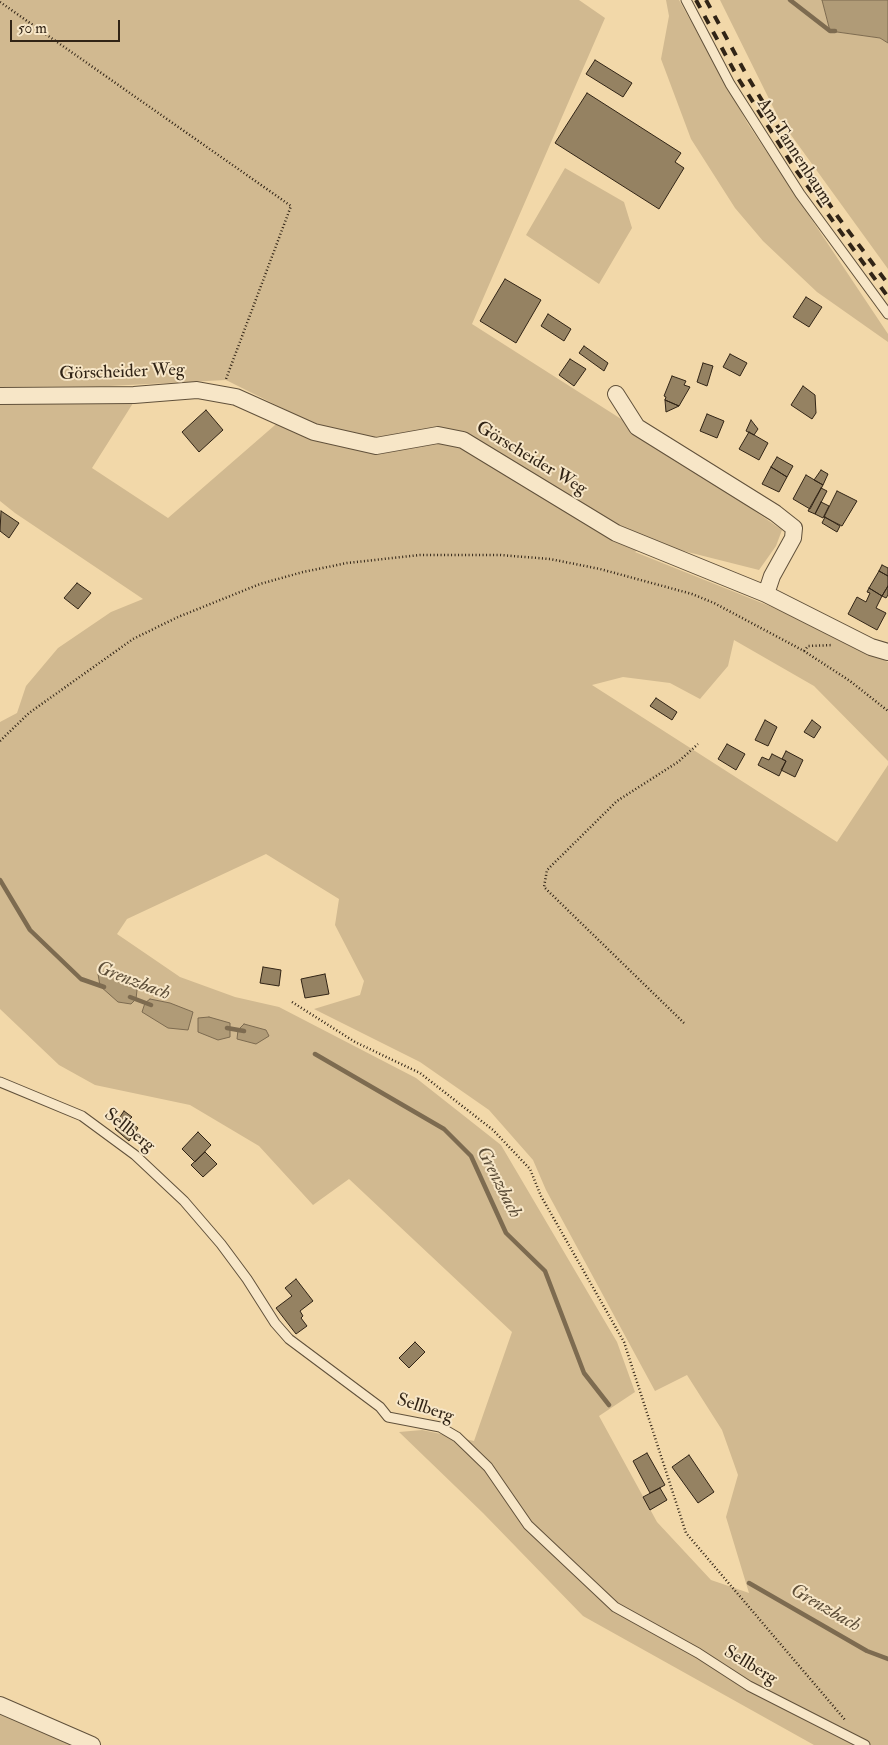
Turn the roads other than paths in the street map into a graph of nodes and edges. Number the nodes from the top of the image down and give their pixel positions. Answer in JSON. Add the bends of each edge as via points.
{"nodes":[{"id":1,"x":686,"y":0,"type":"edge"},
{"id":2,"x":888,"y":314,"type":"edge"},
{"id":3,"x":616,"y":394,"type":"dead end"},
{"id":4,"x":0,"y":396,"type":"edge"},
{"id":5,"x":766,"y":594,"type":"junction"},
{"id":6,"x":888,"y":652,"type":"edge"},
{"id":7,"x":0,"y":1082,"type":"edge"},
{"id":8,"x":0,"y":1705,"type":"edge"},
{"id":9,"x":863,"y":1744,"type":"edge"},
{"id":10,"x":92,"y":1745,"type":"edge"}],
"edges":[{"from":1,"to":2,"type":"lane","name":"Am Tannenbaum","via":[[730,84],[773,152]]},
{"from":3,"to":5,"type":"street","via":[[637,427],[794,528],[793,538]]},
{"from":4,"to":5,"type":"street","name":"Görscheider Weg","via":[[134,395],[197,390],[236,397],[314,432],[376,446],[438,435],[463,440],[616,533]]},
{"from":5,"to":6,"type":"street","name":"Görscheider Weg"},
{"from":7,"to":9,"type":"lane","name":"Sellberg","via":[[82,1116],[135,1154],[184,1201],[221,1244],[289,1339],[380,1407],[388,1417],[440,1427],[457,1437],[488,1467],[528,1525],[615,1607],[698,1653],[749,1686]]},
{"from":8,"to":10,"type":"street"}]}
